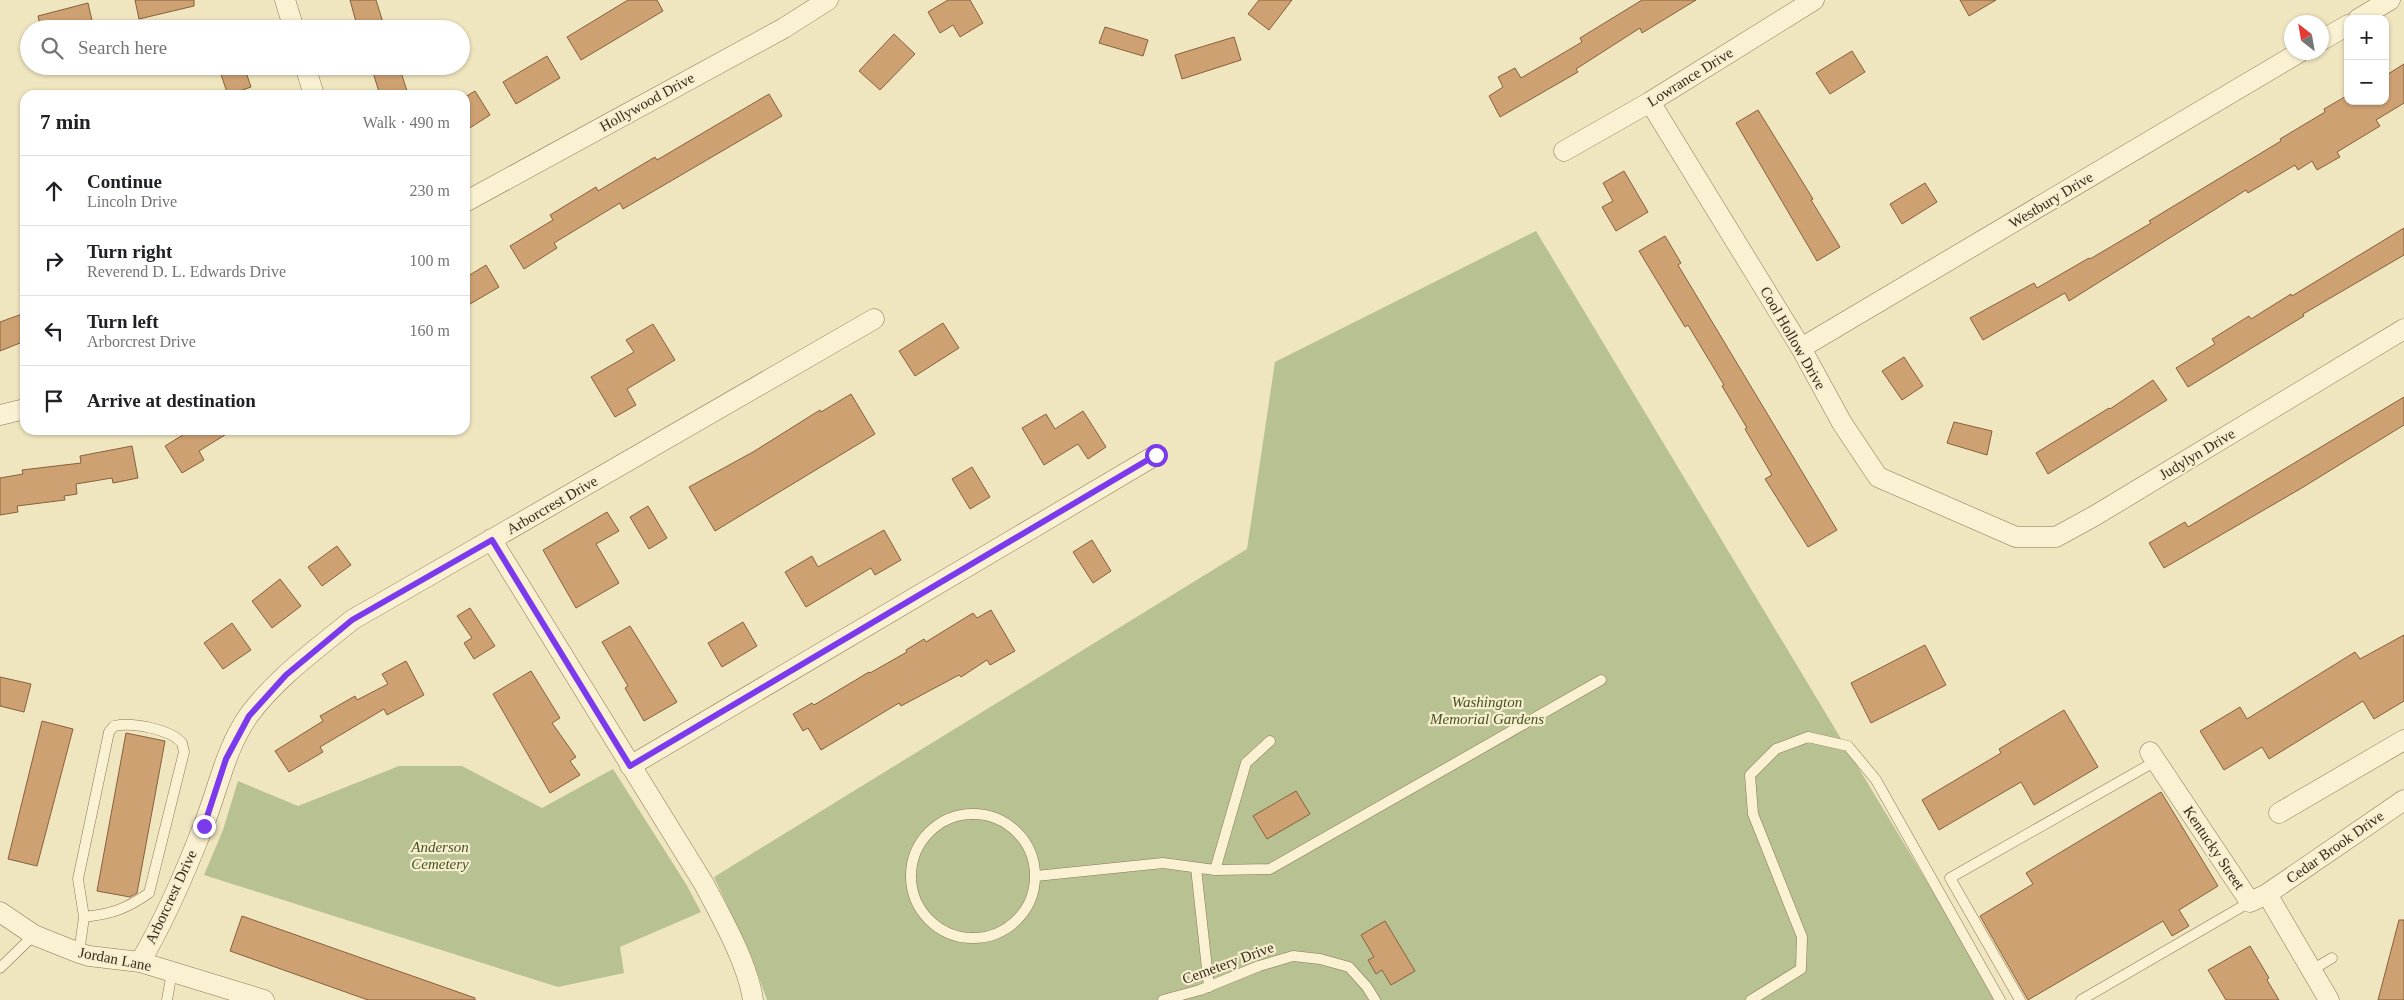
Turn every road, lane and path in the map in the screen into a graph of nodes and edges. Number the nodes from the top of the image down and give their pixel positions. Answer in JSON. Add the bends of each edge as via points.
{"nodes":[{"id":1,"x":285,"y":0,"type":"edge"},
{"id":2,"x":828,"y":0,"type":"edge"},
{"id":3,"x":1814,"y":0,"type":"edge"},
{"id":4,"x":2390,"y":0,"type":"edge"},
{"id":5,"x":2365,"y":15,"type":"edge"},
{"id":6,"x":291,"y":20,"type":"edge"},
{"id":7,"x":2344,"y":27,"type":"edge"},
{"id":8,"x":2329,"y":36,"type":"edge"},
{"id":9,"x":2287,"y":60,"type":"edge"},
{"id":10,"x":308,"y":75,"type":"edge"},
{"id":11,"x":312,"y":90,"type":"edge"},
{"id":12,"x":1650,"y":102,"type":"junction"},
{"id":13,"x":1564,"y":151,"type":"dead end"},
{"id":14,"x":470,"y":199,"type":"edge"},
{"id":15,"x":874,"y":319,"type":"dead end"},
{"id":16,"x":2404,"y":329,"type":"edge"},
{"id":17,"x":1801,"y":348,"type":"junction"},
{"id":18,"x":20,"y":410,"type":"edge"},
{"id":19,"x":0,"y":415,"type":"edge"},
{"id":20,"x":1156,"y":455,"type":"dead end"},
{"id":21,"x":1981,"y":522,"type":"joint"},
{"id":22,"x":492,"y":540,"type":"junction"},
{"id":23,"x":1601,"y":680,"type":"dead end"},
{"id":24,"x":2404,"y":740,"type":"edge"},
{"id":25,"x":1270,"y":741,"type":"dead end"},
{"id":26,"x":2153,"y":756,"type":"joint"},
{"id":27,"x":630,"y":766,"type":"junction"},
{"id":28,"x":2404,"y":800,"type":"edge"},
{"id":29,"x":2279,"y":813,"type":"dead end"},
{"id":30,"x":1196,"y":868,"type":"junction"},
{"id":31,"x":1215,"y":870,"type":"junction"},
{"id":32,"x":1036,"y":876,"type":"junction"},
{"id":33,"x":2259,"y":898,"type":"junction"},
{"id":34,"x":0,"y":912,"type":"edge"},
{"id":35,"x":84,"y":917,"type":"junction"},
{"id":36,"x":34,"y":935,"type":"junction"},
{"id":37,"x":79,"y":952,"type":"junction"},
{"id":38,"x":2332,"y":958,"type":"dead end"},
{"id":39,"x":140,"y":962,"type":"junction"},
{"id":40,"x":0,"y":968,"type":"edge"},
{"id":41,"x":2312,"y":970,"type":"junction"},
{"id":42,"x":172,"y":972,"type":"junction"},
{"id":43,"x":1209,"y":987,"type":"junction"},
{"id":44,"x":168,"y":1000,"type":"edge"},
{"id":45,"x":264,"y":1000,"type":"edge"},
{"id":46,"x":753,"y":1000,"type":"edge"},
{"id":47,"x":1164,"y":1000,"type":"edge"},
{"id":48,"x":1375,"y":1000,"type":"edge"},
{"id":49,"x":1752,"y":1000,"type":"edge"},
{"id":50,"x":2000,"y":1000,"type":"edge"},
{"id":51,"x":2020,"y":1000,"type":"edge"},
{"id":52,"x":2081,"y":1000,"type":"edge"},
{"id":53,"x":2330,"y":1000,"type":"edge"}],
"edges":[{"from":1,"to":6,"type":"street"},
{"from":2,"to":14,"type":"street","name":"Hollywood Drive","via":[[784,28]]},
{"from":3,"to":12,"type":"street","name":"Lowrance Drive"},
{"from":4,"to":5,"type":"street"},
{"from":7,"to":8,"type":"street"},
{"from":9,"to":17,"type":"street","name":"Westbury Drive"},
{"from":10,"to":11,"type":"street"},
{"from":12,"to":13,"type":"street","name":"Lowrance Drive"},
{"from":12,"to":17,"type":"street","name":"Cool Hollow Drive"},
{"from":15,"to":22,"type":"street","name":"Arborcrest Drive"},
{"from":16,"to":21,"type":"street","name":"Judylyn Drive","via":[[2056,537],[2016,537]]},
{"from":17,"to":21,"type":"street","name":"Cool Hollow Drive","via":[[1842,423],[1878,477]]},
{"from":18,"to":19,"type":"street"},
{"from":20,"to":27,"type":"street"},
{"from":22,"to":27,"type":"street"},
{"from":22,"to":39,"type":"street","name":"Arborcrest Drive","via":[[352,620],[286,675],[249,716],[226,759],[204,826]]},
{"from":23,"to":31,"type":"lane","via":[[1270,868]]},
{"from":24,"to":29,"type":"street"},
{"from":25,"to":31,"type":"lane","via":[[1246,763]]},
{"from":26,"to":33,"type":"street","name":"Kentucky Street"},
{"from":26,"to":51,"type":"lane","via":[[1950,878]]},
{"from":27,"to":46,"type":"street","via":[[724,922]]},
{"from":28,"to":33,"type":"street","name":"Cedar Brook Drive"},
{"from":30,"to":31,"type":"lane"},
{"from":30,"to":32,"type":"lane","via":[[1163,863]]},
{"from":30,"to":43,"type":"lane"},
{"from":32,"to":32,"type":"lane","via":[[1033,856],[1024,839],[1009,825],[992,816],[972,814],[953,817],[935,827],[921,841],[913,859],[910,879],[914,898],[924,915],[938,928],[955,936],[974,939],[993,935],[1010,926],[1024,912],[1033,895]]},
{"from":33,"to":41,"type":"street","name":"Kentucky Street"},
{"from":33,"to":52,"type":"lane"},
{"from":34,"to":36,"type":"street","name":"Jordan Lane"},
{"from":35,"to":35,"type":"lane","via":[[78,880],[109,732],[114,726],[127,723],[169,733],[182,744],[184,752],[149,893],[112,914]]},
{"from":35,"to":37,"type":"lane"},
{"from":36,"to":37,"type":"street","name":"Jordan Lane"},
{"from":36,"to":40,"type":"lane"},
{"from":37,"to":39,"type":"street","name":"Jordan Lane"},
{"from":38,"to":41,"type":"lane"},
{"from":39,"to":42,"type":"street","name":"Jordan Lane"},
{"from":41,"to":53,"type":"street","name":"Kentucky Street"},
{"from":42,"to":44,"type":"lane"},
{"from":42,"to":45,"type":"street","name":"Jordan Lane"},
{"from":43,"to":47,"type":"lane","name":"Cemetery Drive"},
{"from":43,"to":48,"type":"lane","name":"Cemetery Drive","via":[[1293,956],[1349,967]]},
{"from":49,"to":50,"type":"lane","via":[[1801,969],[1802,937],[1753,814],[1750,774],[1776,749],[1808,737],[1848,746],[1876,780]]}]}
